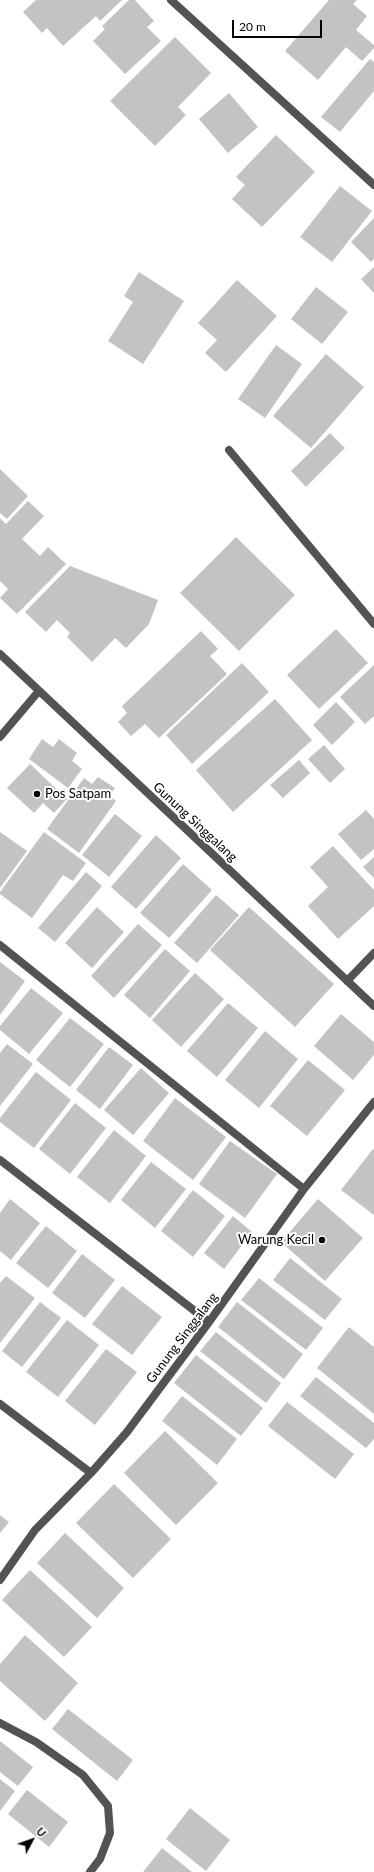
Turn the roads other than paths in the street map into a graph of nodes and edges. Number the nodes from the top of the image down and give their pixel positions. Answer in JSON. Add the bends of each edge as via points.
{"nodes":[{"id":1,"x":171,"y":0,"type":"edge"},
{"id":2,"x":374,"y":185,"type":"edge"},
{"id":3,"x":229,"y":450,"type":"dead end"},
{"id":4,"x":374,"y":624,"type":"edge"},
{"id":5,"x":0,"y":654,"type":"edge"},
{"id":6,"x":38,"y":692,"type":"junction"},
{"id":7,"x":0,"y":737,"type":"edge"},
{"id":8,"x":0,"y":945,"type":"edge"},
{"id":9,"x":374,"y":953,"type":"edge"},
{"id":10,"x":346,"y":981,"type":"junction"},
{"id":11,"x":374,"y":1006,"type":"edge"},
{"id":12,"x":374,"y":1102,"type":"edge"},
{"id":13,"x":0,"y":1160,"type":"edge"},
{"id":14,"x":304,"y":1189,"type":"junction"},
{"id":15,"x":209,"y":1322,"type":"junction"},
{"id":16,"x":0,"y":1404,"type":"edge"},
{"id":17,"x":91,"y":1473,"type":"junction"},
{"id":18,"x":0,"y":1580,"type":"edge"},
{"id":19,"x":0,"y":1723,"type":"edge"},
{"id":20,"x":90,"y":1872,"type":"edge"}],
"edges":[{"from":1,"to":2,"type":"street"},
{"from":3,"to":4,"type":"street"},
{"from":5,"to":6,"type":"street","name":"Gunung Singgalang"},
{"from":6,"to":7,"type":"street"},
{"from":6,"to":10,"type":"street","name":"Gunung Singgalang"},
{"from":8,"to":14,"type":"street"},
{"from":9,"to":10,"type":"street"},
{"from":10,"to":11,"type":"street","name":"Gunung Singgalang"},
{"from":12,"to":14,"type":"street","name":"Gunung Singgalang"},
{"from":13,"to":15,"type":"street"},
{"from":14,"to":15,"type":"street","name":"Gunung Singgalang"},
{"from":15,"to":17,"type":"street","name":"Gunung Singgalang","via":[[127,1432]]},
{"from":16,"to":17,"type":"street"},
{"from":17,"to":18,"type":"street","name":"Gunung Singgalang","via":[[35,1530]]},
{"from":19,"to":20,"type":"street","via":[[36,1742],[83,1775],[108,1806],[110,1833],[100,1859]]}]}
